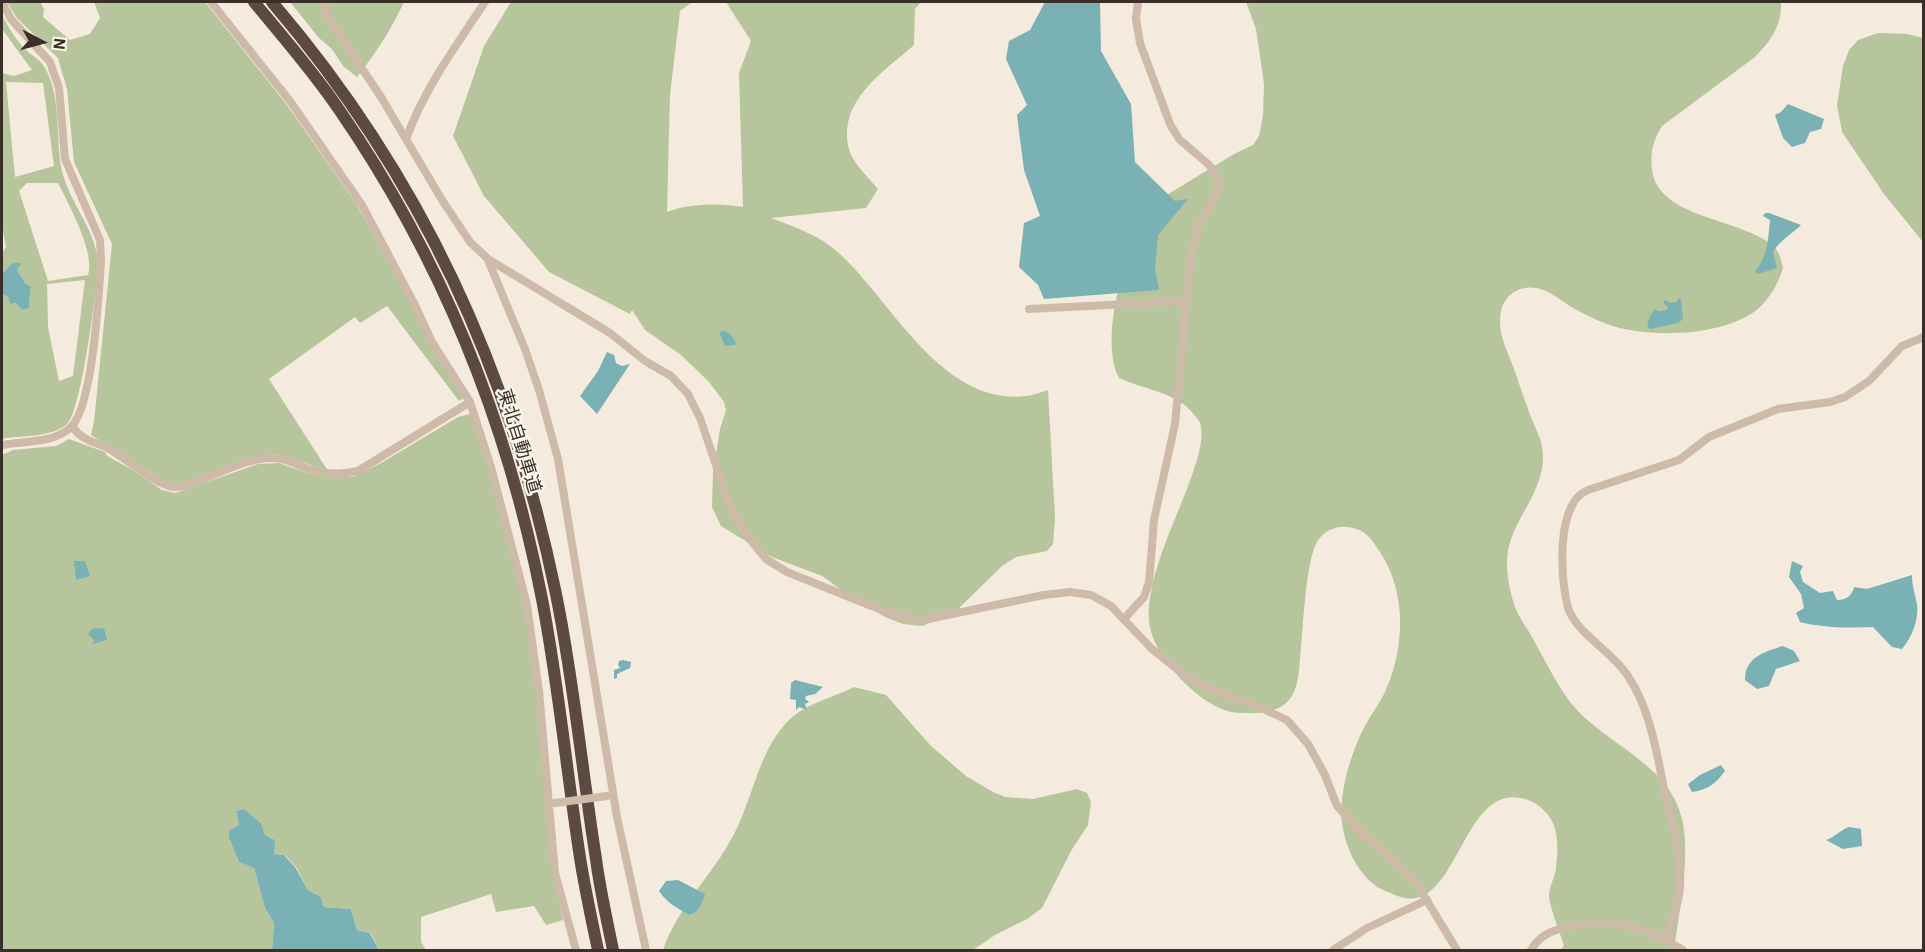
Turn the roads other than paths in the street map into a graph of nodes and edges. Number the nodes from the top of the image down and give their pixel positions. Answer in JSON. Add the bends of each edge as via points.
{"nodes":[{"id":1,"x":2,"y":2,"type":"edge"},
{"id":2,"x":212,"y":2,"type":"edge"},
{"id":3,"x":254,"y":2,"type":"edge"},
{"id":4,"x":272,"y":2,"type":"edge"},
{"id":5,"x":324,"y":2,"type":"edge"},
{"id":6,"x":485,"y":2,"type":"edge"},
{"id":7,"x":1138,"y":2,"type":"edge"},
{"id":8,"x":406,"y":140,"type":"junction"},
{"id":9,"x":488,"y":259,"type":"junction"},
{"id":10,"x":1186,"y":301,"type":"junction"},
{"id":11,"x":1029,"y":309,"type":"dead end"},
{"id":12,"x":1923,"y":337,"type":"edge"},
{"id":13,"x":470,"y":402,"type":"junction"},
{"id":14,"x":72,"y":426,"type":"junction"},
{"id":15,"x":2,"y":445,"type":"edge"},
{"id":16,"x":1124,"y":619,"type":"junction"},
{"id":17,"x":610,"y":794,"type":"junction"},
{"id":18,"x":552,"y":802,"type":"junction"},
{"id":19,"x":1427,"y":900,"type":"junction"},
{"id":20,"x":1667,"y":940,"type":"junction"},
{"id":21,"x":576,"y":951,"type":"edge"},
{"id":22,"x":598,"y":951,"type":"edge"},
{"id":23,"x":613,"y":951,"type":"edge"},
{"id":24,"x":645,"y":951,"type":"edge"},
{"id":25,"x":1334,"y":951,"type":"edge"},
{"id":26,"x":1457,"y":951,"type":"edge"},
{"id":27,"x":1531,"y":951,"type":"edge"},
{"id":28,"x":1683,"y":951,"type":"edge"}],
"edges":[{"from":1,"to":14,"type":"street","via":[[11,19],[50,62],[59,88],[65,159],[100,240],[98,308],[89,379]]},
{"from":2,"to":13,"type":"street","via":[[290,101],[362,205],[432,342]]},
{"from":3,"to":22,"type":"highway","name":"東北自動車道","via":[[333,100],[374,162],[453,312],[494,415],[525,521],[542,599]]},
{"from":4,"to":23,"type":"highway","name":"東北自動車道","via":[[329,72],[385,154],[470,315],[508,410],[540,518],[557,597]]},
{"from":5,"to":8,"type":"street","via":[[327,15]]},
{"from":6,"to":8,"type":"street","via":[[416,112]]},
{"from":7,"to":10,"type":"street","via":[[1140,43],[1170,124],[1179,139],[1215,172],[1219,183],[1195,235]]},
{"from":8,"to":9,"type":"street","via":[[464,234]]},
{"from":9,"to":16,"type":"street","via":[[610,333],[671,376],[688,394],[700,418],[731,509],[744,532],[766,559],[787,572],[892,613],[923,620],[1070,591],[1091,595]]},
{"from":9,"to":17,"type":"street","via":[[529,360],[558,459]]},
{"from":10,"to":11,"type":"street"},
{"from":10,"to":16,"type":"street","via":[[1175,424],[1154,520],[1149,582],[1143,597]]},
{"from":12,"to":20,"type":"street","via":[[1902,346],[1869,381],[1845,397],[1778,409],[1718,433],[1679,460],[1588,490],[1570,509],[1563,554],[1568,608],[1582,628],[1620,665],[1637,691],[1670,810],[1679,853],[1680,889]]},
{"from":13,"to":14,"type":"street","via":[[358,471],[327,473],[281,458],[267,458],[187,486],[172,487],[109,448],[79,436]]},
{"from":13,"to":18,"type":"street","via":[[527,605]]},
{"from":14,"to":15,"type":"street","via":[[57,436]]},
{"from":16,"to":19,"type":"street","via":[[1152,649],[1204,687],[1287,720],[1308,744],[1337,806],[1415,880]]},
{"from":17,"to":18,"type":"street","bridge":true},
{"from":17,"to":24,"type":"street"},
{"from":18,"to":21,"type":"street","via":[[555,873]]},
{"from":19,"to":25,"type":"street","via":[[1367,928]]},
{"from":19,"to":26,"type":"street"},
{"from":20,"to":27,"type":"street","via":[[1622,923],[1590,922],[1549,932],[1536,941]]},
{"from":20,"to":28,"type":"street"}]}
